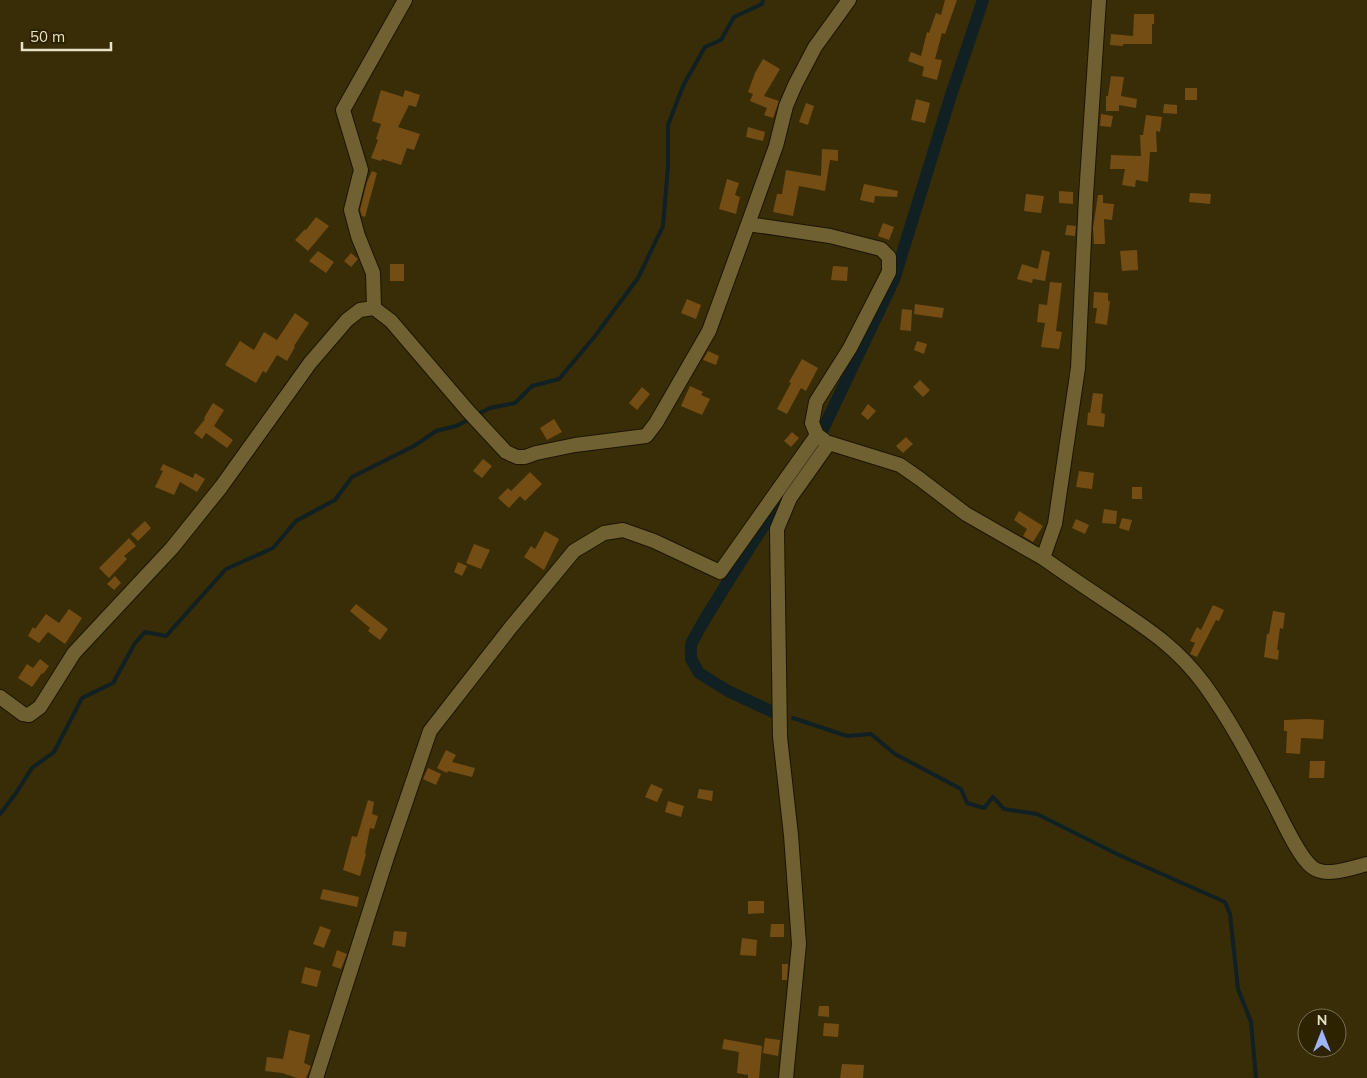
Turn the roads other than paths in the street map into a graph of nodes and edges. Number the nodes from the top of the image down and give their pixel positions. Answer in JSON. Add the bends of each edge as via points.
{"nodes":[{"id":1,"x":405,"y":0,"type":"edge"},
{"id":2,"x":849,"y":0,"type":"edge"},
{"id":3,"x":1099,"y":0,"type":"edge"},
{"id":4,"x":748,"y":224,"type":"junction"},
{"id":5,"x":374,"y":308,"type":"junction"},
{"id":6,"x":823,"y":439,"type":"junction"},
{"id":7,"x":1043,"y":558,"type":"junction"},
{"id":8,"x":0,"y":697,"type":"edge"},
{"id":9,"x":1367,"y":864,"type":"edge"},
{"id":10,"x":316,"y":1078,"type":"edge"},
{"id":11,"x":786,"y":1078,"type":"edge"}],
"edges":[{"from":1,"to":5,"type":"street","via":[[343,110],[361,170],[351,210],[372,273]]},
{"from":2,"to":4,"type":"street","via":[[815,48],[795,85]]},
{"from":3,"to":7,"type":"street","via":[[1078,368],[1055,524]]},
{"from":4,"to":5,"type":"street","via":[[709,331],[646,436],[575,445],[526,457],[506,452],[391,321]]},
{"from":4,"to":6,"type":"street","via":[[830,236],[881,249],[889,256],[889,272],[850,348],[816,402],[812,423]]},
{"from":5,"to":8,"type":"street","via":[[360,310],[347,320],[310,363],[172,548],[74,654],[40,707],[29,715],[23,714]]},
{"from":6,"to":7,"type":"street","via":[[900,465],[966,514]]},
{"from":6,"to":10,"type":"street","via":[[720,572],[624,530],[604,533],[574,551],[511,627],[430,732]]},
{"from":6,"to":11,"type":"street","via":[[790,498],[777,529],[780,737],[800,944]]},
{"from":7,"to":9,"type":"street","via":[[1159,637],[1184,659],[1228,720],[1300,853],[1312,868],[1336,872]]}]}
